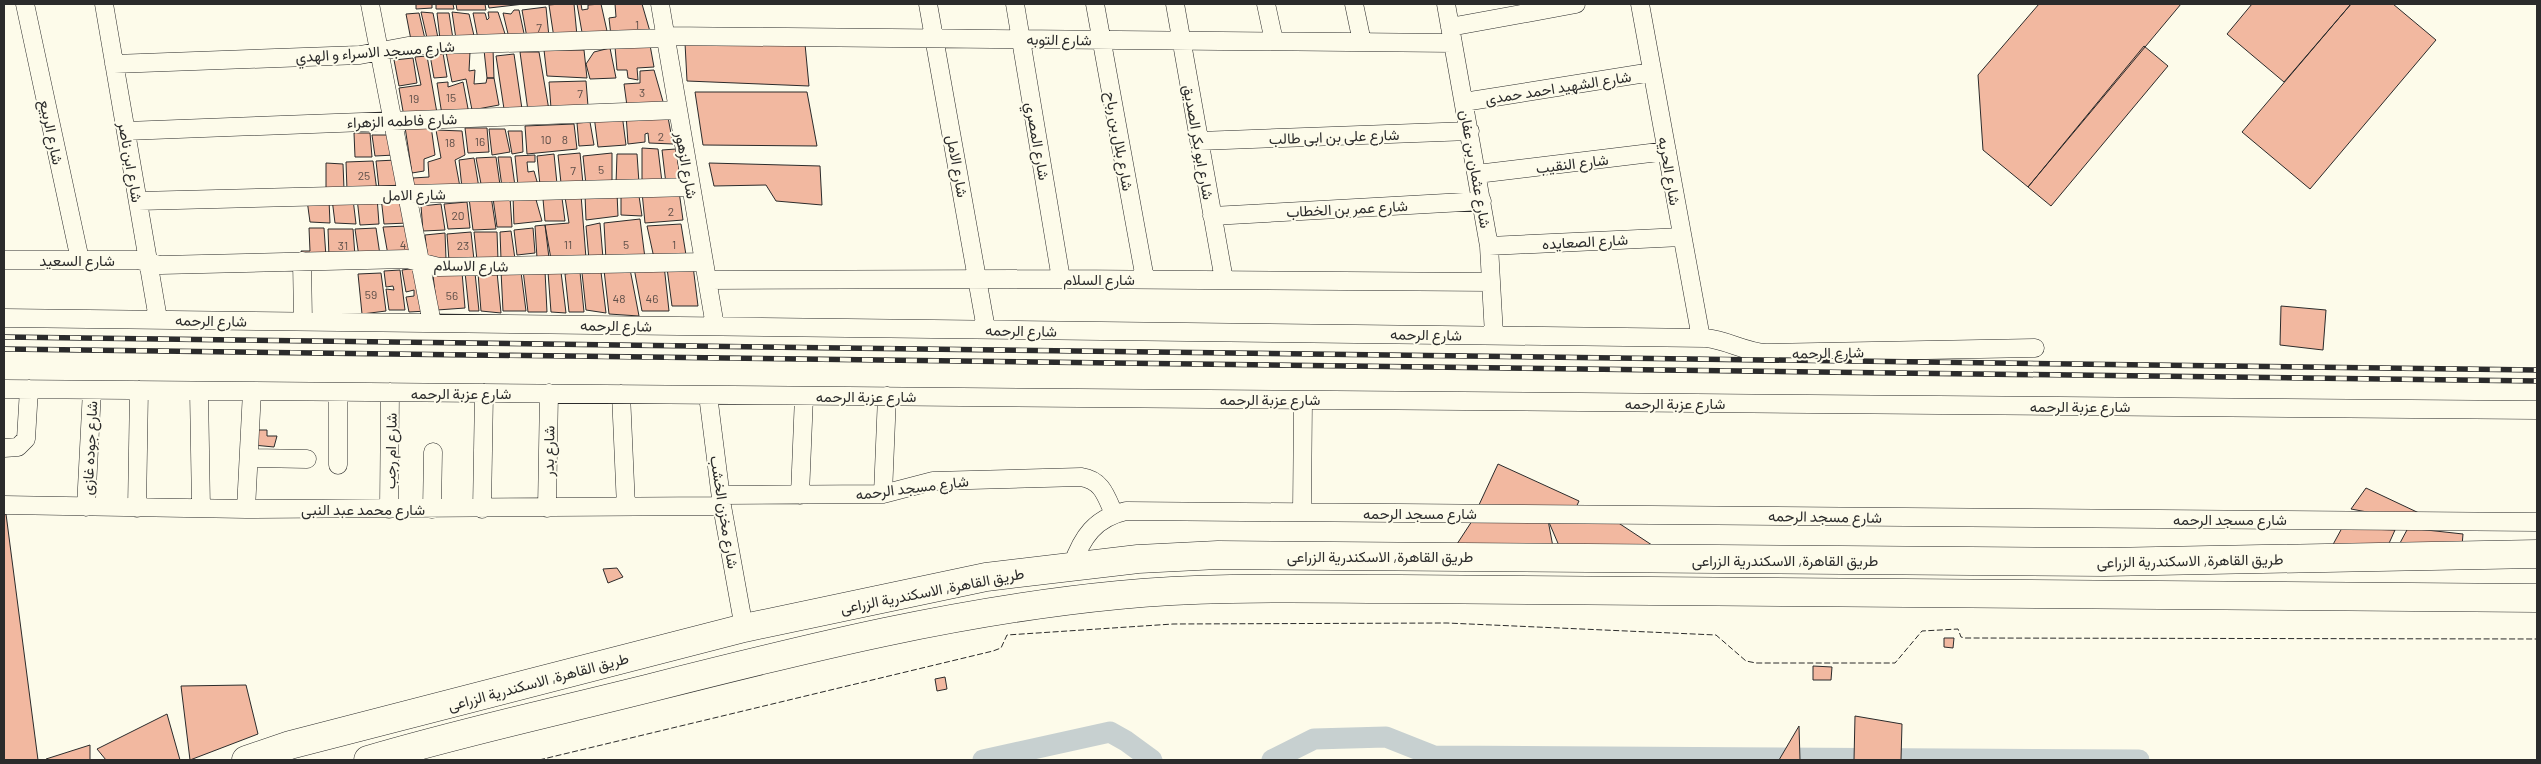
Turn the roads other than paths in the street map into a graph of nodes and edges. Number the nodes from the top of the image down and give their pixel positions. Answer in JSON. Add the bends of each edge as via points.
{"nodes":[{"id":1,"x":25,"y":4,"type":"edge"},
{"id":2,"x":104,"y":4,"type":"edge"},
{"id":3,"x":370,"y":4,"type":"edge"},
{"id":4,"x":660,"y":4,"type":"edge"},
{"id":5,"x":928,"y":4,"type":"edge"},
{"id":6,"x":1014,"y":4,"type":"edge"},
{"id":7,"x":1095,"y":4,"type":"edge"},
{"id":8,"x":1175,"y":4,"type":"edge"},
{"id":9,"x":1266,"y":4,"type":"edge"},
{"id":10,"x":1354,"y":4,"type":"edge"},
{"id":11,"x":1446,"y":4,"type":"edge"},
{"id":12,"x":1576,"y":4,"type":"edge"},
{"id":13,"x":1640,"y":4,"type":"edge"},
{"id":14,"x":1452,"y":35,"type":"junction"},
{"id":15,"x":665,"y":37,"type":"junction"},
{"id":16,"x":933,"y":37,"type":"junction"},
{"id":17,"x":1020,"y":38,"type":"junction"},
{"id":18,"x":1102,"y":39,"type":"junction"},
{"id":19,"x":1181,"y":40,"type":"junction"},
{"id":20,"x":1274,"y":41,"type":"junction"},
{"id":21,"x":1362,"y":42,"type":"junction"},
{"id":22,"x":379,"y":51,"type":"junction"},
{"id":23,"x":114,"y":64,"type":"junction"},
{"id":24,"x":1652,"y":72,"type":"junction"},
{"id":25,"x":1464,"y":102,"type":"junction"},
{"id":26,"x":678,"y":110,"type":"junction"},
{"id":27,"x":393,"y":120,"type":"junction"},
{"id":28,"x":126,"y":131,"type":"junction"},
{"id":29,"x":1470,"y":131,"type":"junction"},
{"id":30,"x":1199,"y":141,"type":"junction"},
{"id":31,"x":1667,"y":151,"type":"junction"},
{"id":32,"x":1477,"y":174,"type":"junction"},
{"id":33,"x":691,"y":187,"type":"junction"},
{"id":34,"x":407,"y":194,"type":"junction"},
{"id":35,"x":138,"y":201,"type":"junction"},
{"id":36,"x":1482,"y":201,"type":"junction"},
{"id":37,"x":1212,"y":216,"type":"junction"},
{"id":38,"x":1682,"y":237,"type":"junction"},
{"id":39,"x":1489,"y":246,"type":"junction"},
{"id":40,"x":4,"y":258,"type":"edge"},
{"id":41,"x":80,"y":260,"type":"junction"},
{"id":42,"x":302,"y":261,"type":"junction"},
{"id":43,"x":420,"y":261,"type":"junction"},
{"id":44,"x":704,"y":262,"type":"junction"},
{"id":45,"x":150,"y":265,"type":"junction"},
{"id":46,"x":977,"y":279,"type":"junction"},
{"id":47,"x":1061,"y":279,"type":"junction"},
{"id":48,"x":1145,"y":279,"type":"junction"},
{"id":49,"x":707,"y":280,"type":"junction"},
{"id":50,"x":1224,"y":280,"type":"junction"},
{"id":51,"x":1491,"y":282,"type":"junction"},
{"id":52,"x":4,"y":318,"type":"edge"},
{"id":53,"x":158,"y":319,"type":"junction"},
{"id":54,"x":303,"y":321,"type":"junction"},
{"id":55,"x":432,"y":323,"type":"junction"},
{"id":56,"x":715,"y":326,"type":"junction"},
{"id":57,"x":986,"y":329,"type":"junction"},
{"id":58,"x":1494,"y":335,"type":"junction"},
{"id":59,"x":1701,"y":338,"type":"junction"},
{"id":60,"x":2035,"y":348,"type":"dead end"},
{"id":61,"x":4,"y":389,"type":"edge"},
{"id":62,"x":29,"y":389,"type":"junction"},
{"id":63,"x":92,"y":390,"type":"junction"},
{"id":64,"x":139,"y":390,"type":"junction"},
{"id":65,"x":199,"y":391,"type":"junction"},
{"id":66,"x":252,"y":391,"type":"junction"},
{"id":67,"x":338,"y":392,"type":"junction"},
{"id":68,"x":390,"y":392,"type":"junction"},
{"id":69,"x":484,"y":393,"type":"junction"},
{"id":70,"x":549,"y":393,"type":"junction"},
{"id":71,"x":621,"y":394,"type":"junction"},
{"id":72,"x":708,"y":395,"type":"junction"},
{"id":73,"x":804,"y":396,"type":"junction"},
{"id":74,"x":888,"y":396,"type":"junction"},
{"id":75,"x":1303,"y":400,"type":"junction"},
{"id":76,"x":2537,"y":410,"type":"edge"},
{"id":77,"x":4,"y":448,"type":"edge"},
{"id":78,"x":433,"y":452,"type":"dead end"},
{"id":79,"x":249,"y":458,"type":"junction"},
{"id":80,"x":307,"y":459,"type":"dead end"},
{"id":81,"x":338,"y":465,"type":"dead end"},
{"id":82,"x":883,"y":494,"type":"junction"},
{"id":83,"x":800,"y":495,"type":"junction"},
{"id":84,"x":721,"y":501,"type":"junction"},
{"id":85,"x":4,"y":505,"type":"edge"},
{"id":86,"x":86,"y":506,"type":"junction"},
{"id":87,"x":137,"y":508,"type":"junction"},
{"id":88,"x":201,"y":508,"type":"junction"},
{"id":89,"x":547,"y":508,"type":"junction"},
{"id":90,"x":626,"y":508,"type":"junction"},
{"id":91,"x":246,"y":509,"type":"junction"},
{"id":92,"x":389,"y":509,"type":"junction"},
{"id":93,"x":432,"y":509,"type":"junction"},
{"id":94,"x":482,"y":509,"type":"junction"},
{"id":95,"x":1302,"y":512,"type":"junction"},
{"id":96,"x":1114,"y":514,"type":"junction"},
{"id":97,"x":2537,"y":522,"type":"edge"},
{"id":98,"x":2537,"y":554,"type":"edge"},
{"id":99,"x":1072,"y":566,"type":"junction"},
{"id":100,"x":2537,"y":598,"type":"edge"},
{"id":101,"x":744,"y":628,"type":"junction"},
{"id":102,"x":246,"y":760,"type":"edge"},
{"id":103,"x":368,"y":760,"type":"edge"}],
"edges":[{"from":1,"to":41,"type":"street","name":"شارع الربيع"},
{"from":2,"to":23,"type":"street","name":"شارع ابن ناصر"},
{"from":3,"to":22,"type":"street"},
{"from":4,"to":15,"type":"street","name":"شارع الزهور"},
{"from":5,"to":16,"type":"street","name":"شارع الامل"},
{"from":6,"to":17,"type":"street","name":"شارع المصري"},
{"from":7,"to":18,"type":"street","name":"شارع بلال بن رباح"},
{"from":8,"to":19,"type":"street","name":"شارع ابو بكر الصديق"},
{"from":9,"to":20,"type":"street"},
{"from":10,"to":21,"type":"street"},
{"from":11,"to":14,"type":"street","name":"شارع عثمان بن عفان"},
{"from":12,"to":14,"type":"street","name":"شارع التوبه"},
{"from":13,"to":24,"type":"street","name":"شارع الحريه"},
{"from":14,"to":21,"type":"street","name":"شارع التوبه"},
{"from":14,"to":25,"type":"street","name":"شارع عثمان بن عفان"},
{"from":15,"to":16,"type":"street","name":"شارع التوبه"},
{"from":15,"to":22,"type":"street","name":"شارع مسجد الاسراء و الهدي","via":[[408,46]]},
{"from":15,"to":26,"type":"street","name":"شارع الزهور"},
{"from":16,"to":17,"type":"street","name":"شارع التوبه"},
{"from":16,"to":46,"type":"street","name":"شارع الامل"},
{"from":17,"to":18,"type":"street","name":"شارع التوبه"},
{"from":17,"to":47,"type":"street","name":"شارع المصري"},
{"from":18,"to":19,"type":"street","name":"شارع التوبه"},
{"from":18,"to":48,"type":"street","name":"شارع بلال بن رباح"},
{"from":19,"to":20,"type":"street","name":"شارع التوبه"},
{"from":19,"to":30,"type":"street","name":"شارع ابو بكر الصديق"},
{"from":20,"to":21,"type":"street","name":"شارع التوبه"},
{"from":22,"to":23,"type":"street","name":"شارع مسجد الاسراء و الهدي","via":[[360,55]]},
{"from":22,"to":27,"type":"street"},
{"from":23,"to":28,"type":"street","name":"شارع ابن ناصر"},
{"from":24,"to":25,"type":"street","name":"شارع الشهيد احمد حمدى"},
{"from":24,"to":31,"type":"street","name":"شارع الحريه"},
{"from":25,"to":29,"type":"street","name":"شارع عثمان بن عفان"},
{"from":26,"to":27,"type":"street","name":"شارع فاطمه الزهراء"},
{"from":26,"to":33,"type":"street","name":"شارع الزهور"},
{"from":27,"to":28,"type":"street","name":"شارع فاطمه الزهراء"},
{"from":27,"to":34,"type":"street"},
{"from":28,"to":35,"type":"street","name":"شارع ابن ناصر"},
{"from":29,"to":30,"type":"street","name":"شارع على بن ابى طالب"},
{"from":29,"to":32,"type":"street","name":"شارع عثمان بن عفان"},
{"from":30,"to":37,"type":"street","name":"شارع ابو بكر الصديق"},
{"from":31,"to":32,"type":"street","name":"شارع النقيب"},
{"from":31,"to":38,"type":"street","name":"شارع الحريه"},
{"from":32,"to":36,"type":"street","name":"شارع عثمان بن عفان"},
{"from":33,"to":34,"type":"street","name":"شارع الامل"},
{"from":33,"to":44,"type":"street","name":"شارع الزهور"},
{"from":34,"to":35,"type":"street","name":"شارع الامل"},
{"from":34,"to":43,"type":"street"},
{"from":35,"to":45,"type":"street","name":"شارع ابن ناصر"},
{"from":36,"to":37,"type":"street","name":"شارع عمر بن الخطاب"},
{"from":36,"to":39,"type":"street","name":"شارع عثمان بن عفان"},
{"from":37,"to":50,"type":"street","name":"شارع ابو بكر الصديق"},
{"from":38,"to":39,"type":"street","name":"شارع الصعايده"},
{"from":38,"to":59,"type":"street","name":"شارع الحريه"},
{"from":39,"to":51,"type":"street","name":"شارع عثمان بن عفان"},
{"from":40,"to":41,"type":"street","name":"شارع السعيد"},
{"from":41,"to":45,"type":"street","name":"شارع السعيد","via":[[137,260]]},
{"from":42,"to":43,"type":"street","name":"شارع الاسلام"},
{"from":42,"to":45,"type":"street","name":"شارع الاسلام"},
{"from":42,"to":54,"type":"street"},
{"from":43,"to":44,"type":"street","name":"شارع الاسلام","via":[[439,267]]},
{"from":43,"to":55,"type":"street"},
{"from":44,"to":49,"type":"street","name":"شارع الزهور"},
{"from":45,"to":53,"type":"street","name":"شارع ابن ناصر"},
{"from":46,"to":47,"type":"street","name":"شارع السلام"},
{"from":46,"to":49,"type":"street","name":"شارع السلام"},
{"from":46,"to":57,"type":"street","name":"شارع الامل"},
{"from":47,"to":48,"type":"street","name":"شارع السلام"},
{"from":48,"to":50,"type":"street","name":"شارع السلام"},
{"from":49,"to":56,"type":"street","name":"شارع الزهور"},
{"from":50,"to":51,"type":"street","name":"شارع السلام"},
{"from":51,"to":58,"type":"street","name":"شارع عثمان بن عفان"},
{"from":52,"to":53,"type":"street","name":"شارع الرحمه"},
{"from":53,"to":54,"type":"street","name":"شارع الرحمه"},
{"from":54,"to":55,"type":"street","name":"شارع الرحمه"},
{"from":55,"to":56,"type":"street","name":"شارع الرحمه"},
{"from":56,"to":57,"type":"street","name":"شارع الرحمه"},
{"from":57,"to":58,"type":"street","name":"شارع الرحمه"},
{"from":58,"to":59,"type":"street","name":"شارع الرحمه"},
{"from":59,"to":60,"type":"street","name":"شارع الرحمه","via":[[1716,339],[1757,353]]},
{"from":61,"to":62,"type":"street","name":"شارع عزبة الرحمه"},
{"from":62,"to":63,"type":"street","name":"شارع عزبة الرحمه"},
{"from":62,"to":77,"type":"street","via":[[26,439],[18,447]]},
{"from":63,"to":64,"type":"street","name":"شارع عزبة الرحمه"},
{"from":63,"to":86,"type":"street","name":"شارع جوده غازى"},
{"from":64,"to":65,"type":"street","name":"شارع عزبة الرحمه"},
{"from":64,"to":87,"type":"street"},
{"from":65,"to":66,"type":"street","name":"شارع عزبة الرحمه"},
{"from":65,"to":88,"type":"street"},
{"from":66,"to":67,"type":"street","name":"شارع عزبة الرحمه"},
{"from":66,"to":79,"type":"street"},
{"from":67,"to":68,"type":"street","name":"شارع عزبة الرحمه"},
{"from":67,"to":81,"type":"street"},
{"from":68,"to":69,"type":"street","name":"شارع عزبة الرحمه"},
{"from":68,"to":92,"type":"street","name":"شارع ام رجب"},
{"from":69,"to":70,"type":"street","name":"شارع عزبة الرحمه"},
{"from":69,"to":94,"type":"street"},
{"from":70,"to":71,"type":"street","name":"شارع عزبة الرحمه"},
{"from":70,"to":89,"type":"street","name":"شارع بدر"},
{"from":71,"to":72,"type":"street","name":"شارع عزبة الرحمه"},
{"from":71,"to":90,"type":"street"},
{"from":72,"to":73,"type":"street","name":"شارع عزبة الرحمه"},
{"from":72,"to":84,"type":"street","name":"شارع مخزن الخشب"},
{"from":73,"to":74,"type":"street","name":"شارع عزبة الرحمه"},
{"from":73,"to":83,"type":"street"},
{"from":74,"to":75,"type":"street","name":"شارع عزبة الرحمه"},
{"from":74,"to":82,"type":"street"},
{"from":75,"to":76,"type":"street","name":"شارع عزبة الرحمه"},
{"from":75,"to":95,"type":"street"},
{"from":78,"to":93,"type":"street"},
{"from":79,"to":80,"type":"street"},
{"from":79,"to":91,"type":"street"},
{"from":82,"to":83,"type":"street","name":"شارع مسجد الرحمه"},
{"from":82,"to":96,"type":"street","name":"شارع مسجد الرحمه","via":[[933,481],[1081,477],[1099,485]]},
{"from":83,"to":84,"type":"street","name":"شارع مسجد الرحمه"},
{"from":84,"to":90,"type":"street","name":"شارع محمد عبد النبى"},
{"from":84,"to":101,"type":"street","name":"شارع مخزن الخشب"},
{"from":85,"to":86,"type":"street","name":"شارع محمد عبد النبى"},
{"from":86,"to":87,"type":"street","name":"شارع محمد عبد النبى"},
{"from":87,"to":88,"type":"street","name":"شارع محمد عبد النبى"},
{"from":88,"to":91,"type":"street","name":"شارع محمد عبد النبى"},
{"from":89,"to":90,"type":"street","name":"شارع محمد عبد النبى"},
{"from":89,"to":94,"type":"street","name":"شارع محمد عبد النبى"},
{"from":91,"to":92,"type":"street","name":"شارع محمد عبد النبى"},
{"from":92,"to":93,"type":"street","name":"شارع محمد عبد النبى"},
{"from":93,"to":94,"type":"street","name":"شارع محمد عبد النبى"},
{"from":95,"to":96,"type":"street","name":"شارع مسجد الرحمه","via":[[1126,511]]},
{"from":95,"to":97,"type":"street","name":"شارع مسجد الرحمه"},
{"from":96,"to":99,"type":"street","name":"شارع مسجد الرحمه","via":[[1102,519],[1084,537]]},
{"from":98,"to":99,"type":"highway","name":"طريق القاهرة, الاسكندرية الزراعى","via":[[2105,562],[1218,555]]},
{"from":99,"to":101,"type":"highway","name":"طريق القاهرة, الاسكندرية الزراعى","via":[[986,577]]},
{"from":100,"to":103,"type":"highway","name":"طريق القاهرة, الاسكندرية الزراعى","via":[[1409,589],[1210,589],[1121,595],[1017,607],[914,624]]},
{"from":101,"to":102,"type":"highway","name":"طريق القاهرة, الاسكندرية الزراعى","via":[[309,740]]}]}
